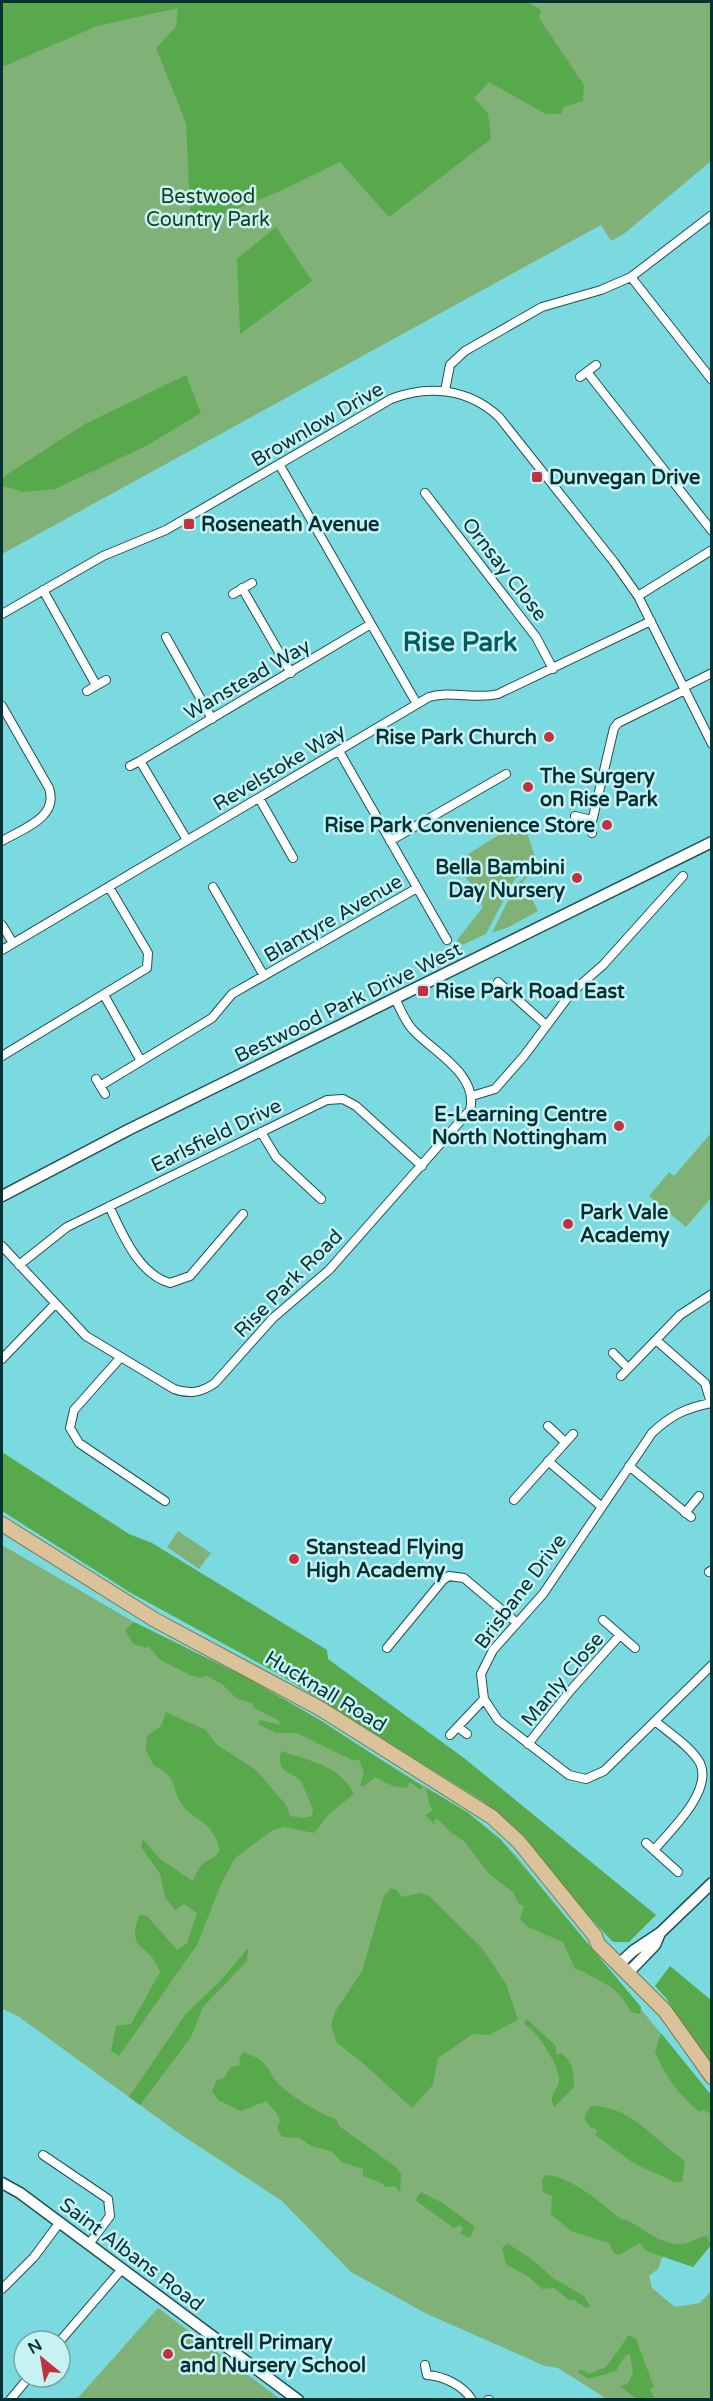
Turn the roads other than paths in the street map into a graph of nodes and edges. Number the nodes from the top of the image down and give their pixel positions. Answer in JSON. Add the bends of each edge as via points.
{"nodes":[{"id":1,"x":711,"y":215,"type":"edge"},
{"id":2,"x":631,"y":277,"type":"junction"},
{"id":3,"x":596,"y":365,"type":"dead end"},
{"id":4,"x":587,"y":372,"type":"junction"},
{"id":5,"x":580,"y":377,"type":"dead end"},
{"id":6,"x":711,"y":380,"type":"edge"},
{"id":7,"x":446,"y":391,"type":"junction"},
{"id":8,"x":279,"y":464,"type":"junction"},
{"id":9,"x":425,"y":494,"type":"dead end"},
{"id":10,"x":711,"y":531,"type":"edge"},
{"id":11,"x":711,"y":550,"type":"edge"},
{"id":12,"x":252,"y":583,"type":"dead end"},
{"id":13,"x":242,"y":588,"type":"junction"},
{"id":14,"x":43,"y":590,"type":"junction"},
{"id":15,"x":233,"y":594,"type":"dead end"},
{"id":16,"x":638,"y":596,"type":"junction"},
{"id":17,"x":2,"y":615,"type":"edge"},
{"id":18,"x":651,"y":621,"type":"junction"},
{"id":19,"x":371,"y":624,"type":"junction"},
{"id":20,"x":166,"y":637,"type":"dead end"},
{"id":21,"x":553,"y":669,"type":"junction"},
{"id":22,"x":291,"y":673,"type":"junction"},
{"id":23,"x":711,"y":673,"type":"edge"},
{"id":24,"x":106,"y":680,"type":"dead end"},
{"id":25,"x":96,"y":685,"type":"junction"},
{"id":26,"x":685,"y":688,"type":"junction"},
{"id":27,"x":87,"y":691,"type":"dead end"},
{"id":28,"x":417,"y":704,"type":"junction"},
{"id":29,"x":2,"y":706,"type":"edge"},
{"id":30,"x":212,"y":719,"type":"junction"},
{"id":31,"x":10,"y":722,"type":"junction"},
{"id":32,"x":2,"y":727,"type":"edge"},
{"id":33,"x":711,"y":744,"type":"edge"},
{"id":34,"x":339,"y":751,"type":"junction"},
{"id":35,"x":140,"y":761,"type":"junction"},
{"id":36,"x":130,"y":766,"type":"dead end"},
{"id":37,"x":506,"y":774,"type":"dead end"},
{"id":38,"x":496,"y":779,"type":"junction"},
{"id":39,"x":501,"y":788,"type":"dead end"},
{"id":40,"x":259,"y":798,"type":"junction"},
{"id":41,"x":575,"y":816,"type":"dead end"},
{"id":42,"x":592,"y":820,"type":"junction"},
{"id":43,"x":592,"y":833,"type":"dead end"},
{"id":44,"x":187,"y":840,"type":"junction"},
{"id":45,"x":2,"y":841,"type":"edge"},
{"id":46,"x":390,"y":841,"type":"junction"},
{"id":47,"x":711,"y":842,"type":"edge"},
{"id":48,"x":294,"y":858,"type":"dead end"},
{"id":49,"x":682,"y":876,"type":"dead end"},
{"id":50,"x":109,"y":887,"type":"junction"},
{"id":51,"x":417,"y":888,"type":"junction"},
{"id":52,"x":219,"y":890,"type":"dead end"},
{"id":53,"x":2,"y":925,"type":"edge"},
{"id":54,"x":441,"y":930,"type":"junction"},
{"id":55,"x":432,"y":935,"type":"dead end"},
{"id":56,"x":447,"y":940,"type":"dead end"},
{"id":57,"x":13,"y":943,"type":"junction"},
{"id":58,"x":2,"y":950,"type":"edge"},
{"id":59,"x":264,"y":976,"type":"junction"},
{"id":60,"x":498,"y":982,"type":"dead end"},
{"id":61,"x":104,"y":995,"type":"junction"},
{"id":62,"x":395,"y":998,"type":"junction"},
{"id":63,"x":546,"y":1025,"type":"junction"},
{"id":64,"x":2,"y":1056,"type":"edge"},
{"id":65,"x":141,"y":1061,"type":"junction"},
{"id":66,"x":100,"y":1086,"type":"dead end"},
{"id":67,"x":472,"y":1096,"type":"junction"},
{"id":68,"x":261,"y":1132,"type":"junction"},
{"id":69,"x":422,"y":1166,"type":"junction"},
{"id":70,"x":2,"y":1196,"type":"edge"},
{"id":71,"x":321,"y":1199,"type":"dead end"},
{"id":72,"x":110,"y":1206,"type":"junction"},
{"id":73,"x":243,"y":1214,"type":"dead end"},
{"id":74,"x":2,"y":1246,"type":"edge"},
{"id":75,"x":19,"y":1265,"type":"junction"},
{"id":76,"x":711,"y":1294,"type":"edge"},
{"id":77,"x":55,"y":1304,"type":"junction"},
{"id":78,"x":656,"y":1340,"type":"junction"},
{"id":79,"x":613,"y":1353,"type":"dead end"},
{"id":80,"x":120,"y":1357,"type":"junction"},
{"id":81,"x":2,"y":1359,"type":"edge"},
{"id":82,"x":628,"y":1368,"type":"junction"},
{"id":83,"x":621,"y":1376,"type":"dead end"},
{"id":84,"x":711,"y":1403,"type":"edge"},
{"id":85,"x":548,"y":1426,"type":"dead end"},
{"id":86,"x":573,"y":1434,"type":"dead end"},
{"id":87,"x":565,"y":1442,"type":"junction"},
{"id":88,"x":548,"y":1461,"type":"junction"},
{"id":89,"x":629,"y":1466,"type":"junction"},
{"id":90,"x":699,"y":1496,"type":"dead end"},
{"id":91,"x":514,"y":1500,"type":"dead end"},
{"id":92,"x":165,"y":1501,"type":"dead end"},
{"id":93,"x":602,"y":1507,"type":"junction"},
{"id":94,"x":2,"y":1524,"type":"edge"},
{"id":95,"x":603,"y":1620,"type":"dead end"},
{"id":96,"x":516,"y":1623,"type":"junction"},
{"id":97,"x":620,"y":1635,"type":"junction"},
{"id":98,"x":394,"y":1640,"type":"junction"},
{"id":99,"x":402,"y":1646,"type":"dead end"},
{"id":100,"x":387,"y":1648,"type":"dead end"},
{"id":101,"x":635,"y":1648,"type":"dead end"},
{"id":102,"x":711,"y":1665,"type":"edge"},
{"id":103,"x":484,"y":1699,"type":"junction"},
{"id":104,"x":655,"y":1721,"type":"junction"},
{"id":105,"x":458,"y":1726,"type":"junction"},
{"id":106,"x":467,"y":1734,"type":"dead end"},
{"id":107,"x":450,"y":1735,"type":"dead end"},
{"id":108,"x":528,"y":1744,"type":"junction"},
{"id":109,"x":646,"y":1843,"type":"dead end"},
{"id":110,"x":654,"y":1850,"type":"junction"},
{"id":111,"x":678,"y":1872,"type":"dead end"},
{"id":112,"x":711,"y":1883,"type":"edge"},
{"id":113,"x":626,"y":1966,"type":"junction"},
{"id":114,"x":711,"y":2077,"type":"edge"},
{"id":115,"x":43,"y":2155,"type":"dead end"},
{"id":116,"x":2,"y":2183,"type":"edge"},
{"id":117,"x":60,"y":2222,"type":"junction"},
{"id":118,"x":89,"y":2244,"type":"junction"},
{"id":119,"x":122,"y":2268,"type":"junction"},
{"id":120,"x":2,"y":2289,"type":"edge"},
{"id":121,"x":70,"y":2329,"type":"edge"},
{"id":122,"x":425,"y":2365,"type":"dead end"},
{"id":123,"x":298,"y":2400,"type":"edge"},
{"id":124,"x":472,"y":2400,"type":"edge"}],
"edges":[{"from":1,"to":2,"type":"street"},
{"from":2,"to":6,"type":"street"},
{"from":2,"to":7,"type":"street","via":[[542,307],[465,351],[450,365]]},
{"from":3,"to":4,"type":"street"},
{"from":4,"to":5,"type":"street"},
{"from":4,"to":10,"type":"street"},
{"from":7,"to":8,"type":"street","name":"Brownlow Drive","via":[[417,391],[391,399]]},
{"from":7,"to":16,"type":"street","name":"Brownlow Drive","via":[[478,400],[499,417]]},
{"from":8,"to":14,"type":"street","name":"Brownlow Drive","via":[[166,530],[103,556]]},
{"from":8,"to":19,"type":"street"},
{"from":9,"to":21,"type":"street","name":"Ornsay Close","via":[[536,637]]},
{"from":11,"to":16,"type":"street"},
{"from":12,"to":13,"type":"street"},
{"from":13,"to":15,"type":"street"},
{"from":13,"to":22,"type":"street"},
{"from":14,"to":17,"type":"street","name":"Brownlow Drive"},
{"from":14,"to":25,"type":"street"},
{"from":16,"to":18,"type":"street","name":"Brownlow Drive"},
{"from":18,"to":21,"type":"street","name":"Revelstoke Way"},
{"from":18,"to":26,"type":"street","name":"Brownlow Drive"},
{"from":19,"to":22,"type":"street","name":"Wanstead Way"},
{"from":19,"to":28,"type":"street"},
{"from":20,"to":30,"type":"street"},
{"from":21,"to":28,"type":"street","name":"Revelstoke Way","via":[[498,694],[442,694]]},
{"from":22,"to":30,"type":"street","name":"Wanstead Way"},
{"from":23,"to":26,"type":"street"},
{"from":24,"to":25,"type":"street"},
{"from":25,"to":27,"type":"street"},
{"from":26,"to":33,"type":"street","name":"Brownlow Drive"},
{"from":26,"to":42,"type":"street","via":[[618,723]]},
{"from":28,"to":34,"type":"street","name":"Revelstoke Way"},
{"from":29,"to":31,"type":"street"},
{"from":30,"to":35,"type":"street","name":"Wanstead Way"},
{"from":31,"to":32,"type":"street"},
{"from":31,"to":45,"type":"street","via":[[49,788],[51,799],[44,816]]},
{"from":34,"to":40,"type":"street","name":"Revelstoke Way"},
{"from":34,"to":46,"type":"street","name":"Blantyre Avenue"},
{"from":35,"to":36,"type":"street","name":"Wanstead Way"},
{"from":35,"to":44,"type":"street"},
{"from":37,"to":38,"type":"street"},
{"from":38,"to":39,"type":"street"},
{"from":38,"to":46,"type":"street"},
{"from":40,"to":44,"type":"street","name":"Revelstoke Way"},
{"from":40,"to":48,"type":"street"},
{"from":41,"to":42,"type":"street"},
{"from":42,"to":43,"type":"street"},
{"from":44,"to":50,"type":"street","name":"Revelstoke Way"},
{"from":46,"to":51,"type":"street","name":"Blantyre Avenue"},
{"from":47,"to":62,"type":"street","name":"Bestwood Park Drive West"},
{"from":49,"to":63,"type":"street","via":[[661,893],[603,965],[571,993]]},
{"from":50,"to":57,"type":"street","name":"Revelstoke Way"},
{"from":50,"to":61,"type":"street","via":[[150,960],[145,971]]},
{"from":51,"to":54,"type":"street","name":"Blantyre Avenue"},
{"from":51,"to":59,"type":"street","name":"Blantyre Avenue"},
{"from":52,"to":59,"type":"street"},
{"from":53,"to":57,"type":"street"},
{"from":54,"to":55,"type":"street"},
{"from":54,"to":56,"type":"street","name":"Blantyre Avenue"},
{"from":57,"to":58,"type":"street","name":"Revelstoke Way"},
{"from":59,"to":65,"type":"street","name":"Blantyre Avenue","via":[[229,996],[212,1018]]},
{"from":60,"to":63,"type":"street"},
{"from":61,"to":64,"type":"street"},
{"from":61,"to":65,"type":"street"},
{"from":62,"to":67,"type":"street","via":[[412,1030],[462,1076]]},
{"from":62,"to":70,"type":"street","name":"Bestwood Park Drive West"},
{"from":63,"to":67,"type":"street","via":[[495,1089]]},
{"from":65,"to":66,"type":"street","name":"Blantyre Avenue"},
{"from":67,"to":69,"type":"street","name":"Rise Park Road","via":[[467,1116]]},
{"from":68,"to":69,"type":"street","name":"Earlsfield Drive","via":[[327,1100],[343,1100],[356,1106]]},
{"from":68,"to":71,"type":"street","via":[[276,1158]]},
{"from":68,"to":72,"type":"street","name":"Earlsfield Drive"},
{"from":69,"to":80,"type":"street","name":"Rise Park Road","via":[[329,1270],[273,1318],[205,1390],[183,1392]]},
{"from":72,"to":73,"type":"street","via":[[139,1260],[170,1283],[190,1276]]},
{"from":72,"to":75,"type":"street","name":"Earlsfield Drive","via":[[57,1233]]},
{"from":74,"to":75,"type":"street","name":"Rise Park Road"},
{"from":75,"to":77,"type":"street","name":"Rise Park Road"},
{"from":76,"to":78,"type":"street","via":[[680,1315]]},
{"from":77,"to":80,"type":"street","name":"Rise Park Road","via":[[86,1336]]},
{"from":77,"to":81,"type":"street"},
{"from":78,"to":82,"type":"street"},
{"from":78,"to":84,"type":"street","via":[[705,1383]]},
{"from":79,"to":82,"type":"street"},
{"from":80,"to":92,"type":"street","via":[[74,1410],[70,1428],[79,1443]]},
{"from":82,"to":83,"type":"street"},
{"from":84,"to":89,"type":"street","name":"Brisbane Drive","via":[[685,1408],[668,1417]]},
{"from":85,"to":87,"type":"street"},
{"from":86,"to":87,"type":"street"},
{"from":87,"to":88,"type":"street"},
{"from":88,"to":91,"type":"street","via":[[525,1495]]},
{"from":88,"to":93,"type":"street"},
{"from":89,"to":90,"type":"street","via":[[688,1515]]},
{"from":89,"to":93,"type":"street","name":"Brisbane Drive"},
{"from":93,"to":96,"type":"street","name":"Brisbane Drive","via":[[543,1594]]},
{"from":94,"to":113,"type":"main road","name":"Hucknall Road","via":[[155,1620],[321,1709],[492,1817],[519,1842],[598,1944]]},
{"from":95,"to":97,"type":"street","name":"Manly Close"},
{"from":96,"to":98,"type":"street","via":[[464,1578],[449,1576]]},
{"from":96,"to":103,"type":"street","name":"Brisbane Drive","via":[[486,1661],[481,1674]]},
{"from":97,"to":101,"type":"street","name":"Manly Close"},
{"from":97,"to":108,"type":"street","name":"Manly Close"},
{"from":98,"to":99,"type":"street"},
{"from":98,"to":100,"type":"street"},
{"from":102,"to":104,"type":"street"},
{"from":103,"to":105,"type":"street"},
{"from":103,"to":108,"type":"street","via":[[498,1720]]},
{"from":104,"to":108,"type":"street","via":[[604,1771],[586,1779],[569,1775]]},
{"from":104,"to":110,"type":"street","via":[[695,1757],[703,1773],[700,1795]]},
{"from":105,"to":106,"type":"street"},
{"from":105,"to":107,"type":"street"},
{"from":109,"to":110,"type":"street"},
{"from":110,"to":111,"type":"street"},
{"from":112,"to":113,"type":"street"},
{"from":113,"to":114,"type":"main road","name":"Hucknall Road","via":[[665,2011]]},
{"from":115,"to":118,"type":"street","via":[[108,2199],[110,2216]]},
{"from":116,"to":117,"type":"street","name":"Saint Albans Road"},
{"from":117,"to":118,"type":"street","name":"Saint Albans Road"},
{"from":117,"to":120,"type":"street","via":[[34,2257]]},
{"from":118,"to":119,"type":"street","name":"Saint Albans Road"},
{"from":119,"to":121,"type":"street"},
{"from":119,"to":123,"type":"street","name":"Saint Albans Road"},
{"from":122,"to":124,"type":"street","via":[[423,2377],[436,2375],[466,2390]]}]}
